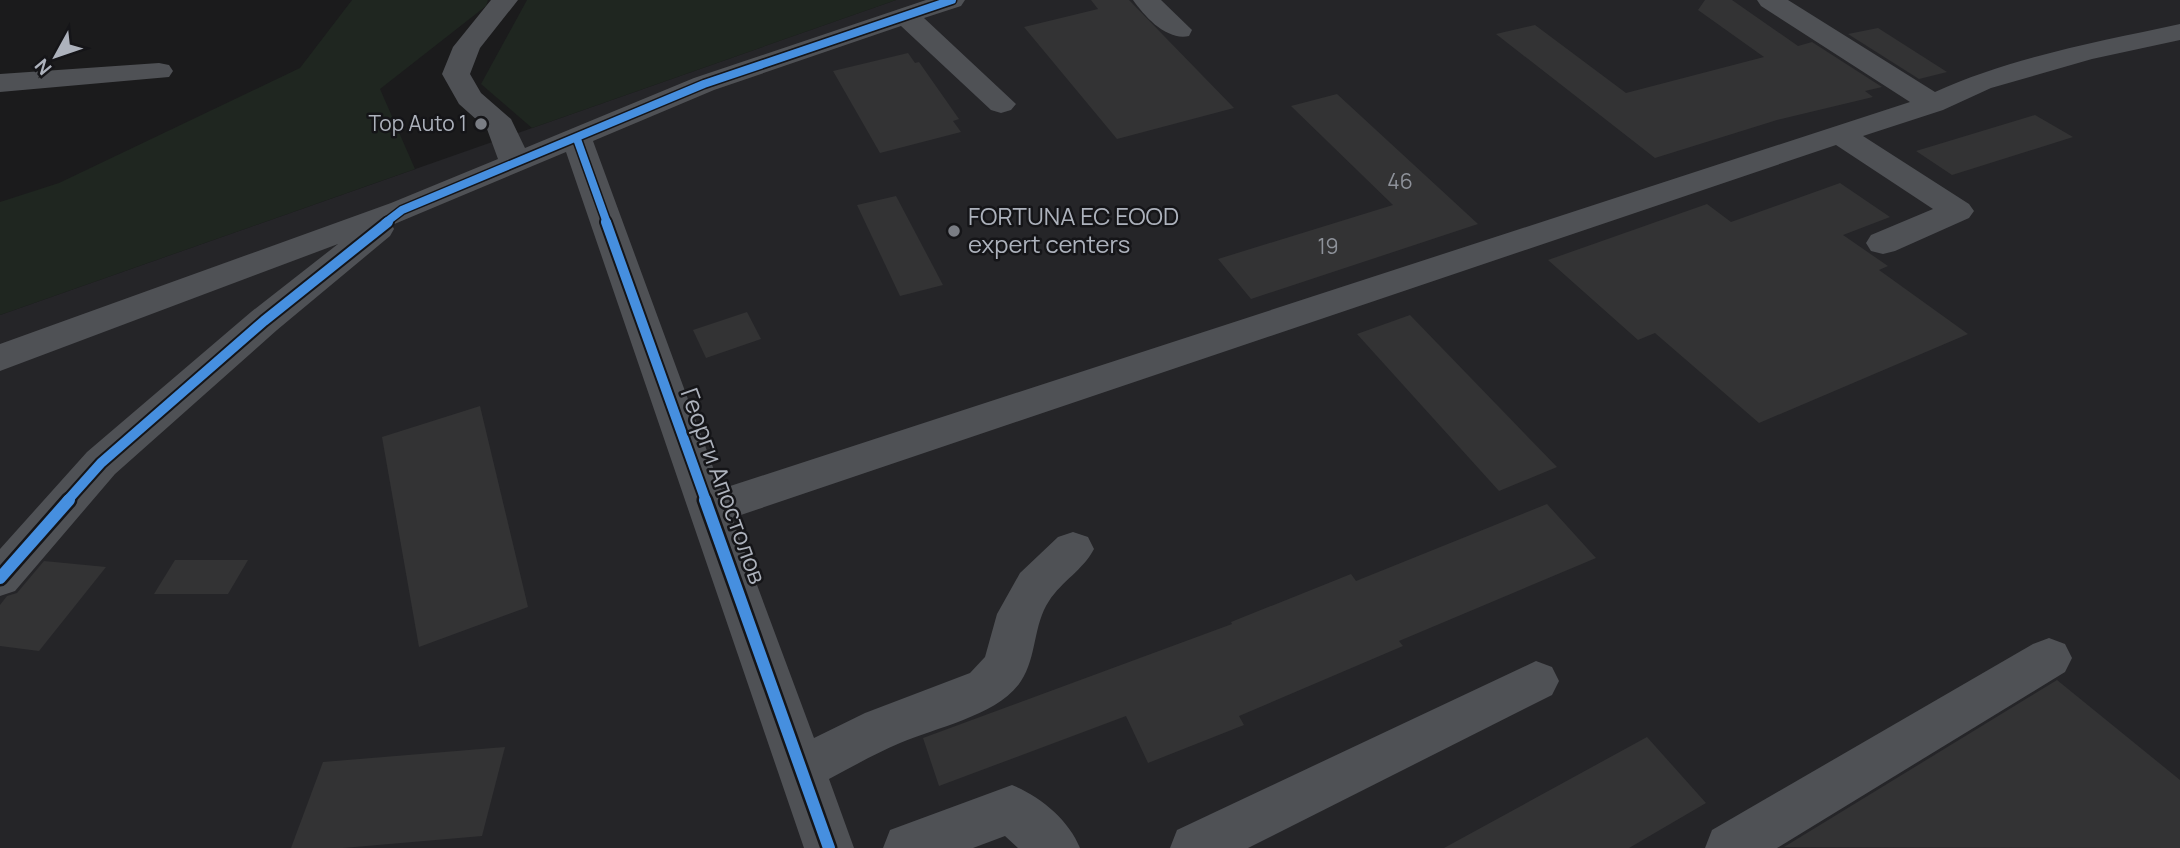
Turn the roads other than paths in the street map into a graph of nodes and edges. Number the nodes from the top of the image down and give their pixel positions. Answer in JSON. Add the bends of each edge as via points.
{"nodes":[{"id":1,"x":505,"y":0,"type":"edge"},
{"id":2,"x":953,"y":0,"type":"edge"},
{"id":3,"x":1146,"y":0,"type":"edge"},
{"id":4,"x":1770,"y":0,"type":"edge"},
{"id":5,"x":906,"y":16,"type":"junction"},
{"id":6,"x":1179,"y":30,"type":"dead end"},
{"id":7,"x":2180,"y":32,"type":"edge"},
{"id":8,"x":159,"y":71,"type":"dead end"},
{"id":9,"x":0,"y":83,"type":"edge"},
{"id":10,"x":1001,"y":104,"type":"dead end"},
{"id":11,"x":1933,"y":104,"type":"junction"},
{"id":12,"x":1839,"y":134,"type":"junction"},
{"id":13,"x":577,"y":139,"type":"junction"},
{"id":14,"x":516,"y":164,"type":"junction"},
{"id":15,"x":402,"y":210,"type":"junction"},
{"id":16,"x":1883,"y":243,"type":"dead end"},
{"id":17,"x":255,"y":262,"type":"junction"},
{"id":18,"x":0,"y":331,"type":"edge"},
{"id":19,"x":0,"y":358,"type":"edge"},
{"id":20,"x":709,"y":509,"type":"junction"},
{"id":21,"x":1073,"y":549,"type":"dead end"},
{"id":22,"x":0,"y":578,"type":"edge"},
{"id":23,"x":2049,"y":658,"type":"dead end"},
{"id":24,"x":1536,"y":681,"type":"dead end"},
{"id":25,"x":801,"y":768,"type":"junction"},
{"id":26,"x":829,"y":848,"type":"edge"},
{"id":27,"x":908,"y":848,"type":"edge"},
{"id":28,"x":1055,"y":848,"type":"edge"},
{"id":29,"x":1195,"y":848,"type":"edge"},
{"id":30,"x":1730,"y":848,"type":"edge"}],
"edges":[{"from":1,"to":14,"type":"street","via":[[467,47],[456,74],[469,98],[500,125]]},
{"from":2,"to":5,"type":"street"},
{"from":3,"to":6,"type":"street"},
{"from":4,"to":11,"type":"street"},
{"from":5,"to":10,"type":"street"},
{"from":5,"to":13,"type":"street","via":[[705,84]]},
{"from":7,"to":11,"type":"street","via":[[1981,82]]},
{"from":8,"to":9,"type":"street"},
{"from":11,"to":12,"type":"street"},
{"from":12,"to":16,"type":"street","via":[[1958,211]]},
{"from":12,"to":20,"type":"street"},
{"from":13,"to":14,"type":"street"},
{"from":13,"to":20,"type":"street","name":"Георги Апостолов"},
{"from":14,"to":15,"type":"street"},
{"from":15,"to":17,"type":"street"},
{"from":15,"to":22,"type":"street","via":[[264,321],[101,463]]},
{"from":17,"to":18,"type":"street","via":[[129,286]]},
{"from":17,"to":19,"type":"street"},
{"from":20,"to":25,"type":"street","name":"Георги Апостолов"},
{"from":21,"to":25,"type":"street","via":[[1035,586],[1019,614],[1005,667],[986,688],[882,728]]},
{"from":23,"to":30,"type":"street"},
{"from":24,"to":29,"type":"street"},
{"from":25,"to":26,"type":"street","name":"Георги Апостолов"},
{"from":27,"to":28,"type":"street","via":[[1012,809]]}]}
